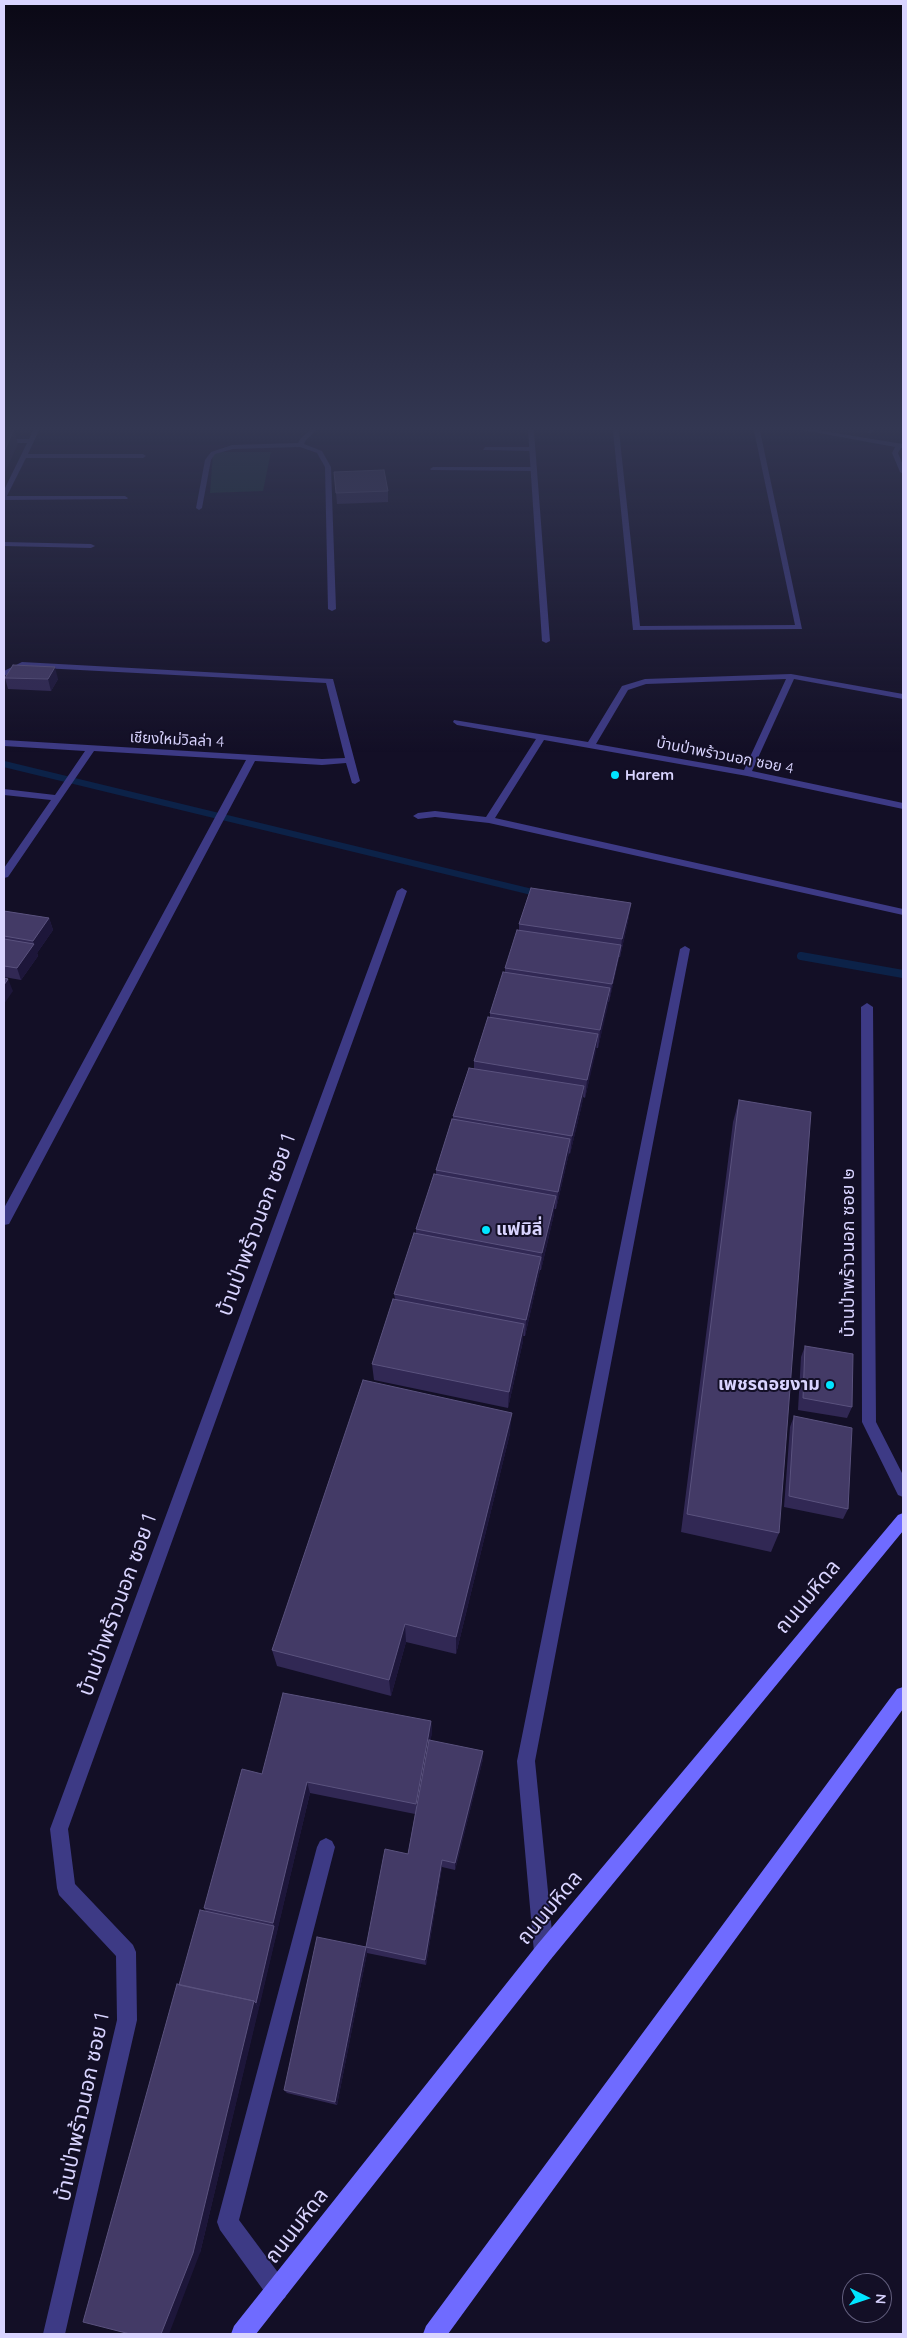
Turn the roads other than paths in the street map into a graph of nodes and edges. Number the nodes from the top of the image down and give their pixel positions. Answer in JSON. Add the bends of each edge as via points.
{"nodes":[{"id":1,"x":330,"y":535,"type":"edge"},
{"id":2,"x":539,"y":535,"type":"edge"},
{"id":3,"x":627,"y":535,"type":"edge"},
{"id":4,"x":778,"y":535,"type":"edge"},
{"id":5,"x":4,"y":544,"type":"edge"},
{"id":6,"x":91,"y":546,"type":"dead end"},
{"id":7,"x":332,"y":609,"type":"dead end"},
{"id":8,"x":546,"y":641,"type":"dead end"},
{"id":9,"x":4,"y":674,"type":"edge"},
{"id":10,"x":792,"y":676,"type":"junction"},
{"id":11,"x":903,"y":697,"type":"edge"},
{"id":12,"x":457,"y":722,"type":"dead end"},
{"id":13,"x":542,"y":736,"type":"junction"},
{"id":14,"x":4,"y":744,"type":"edge"},
{"id":15,"x":591,"y":744,"type":"junction"},
{"id":16,"x":90,"y":749,"type":"junction"},
{"id":17,"x":252,"y":758,"type":"junction"},
{"id":18,"x":350,"y":760,"type":"junction"},
{"id":19,"x":747,"y":773,"type":"junction"},
{"id":20,"x":355,"y":781,"type":"dead end"},
{"id":21,"x":4,"y":792,"type":"edge"},
{"id":22,"x":57,"y":798,"type":"junction"},
{"id":23,"x":903,"y":806,"type":"edge"},
{"id":24,"x":418,"y":816,"type":"dead end"},
{"id":25,"x":490,"y":820,"type":"junction"},
{"id":26,"x":4,"y":875,"type":"edge"},
{"id":27,"x":402,"y":891,"type":"dead end"},
{"id":28,"x":903,"y":912,"type":"edge"},
{"id":29,"x":685,"y":949,"type":"dead end"},
{"id":30,"x":867,"y":1008,"type":"dead end"},
{"id":31,"x":4,"y":1220,"type":"edge"},
{"id":32,"x":903,"y":1490,"type":"edge"},
{"id":33,"x":903,"y":1520,"type":"edge"},
{"id":34,"x":903,"y":1695,"type":"edge"},
{"id":35,"x":326,"y":1847,"type":"dead end"},
{"id":36,"x":544,"y":1952,"type":"junction"},
{"id":37,"x":277,"y":2290,"type":"junction"},
{"id":38,"x":54,"y":2334,"type":"edge"},
{"id":39,"x":242,"y":2334,"type":"edge"},
{"id":40,"x":434,"y":2334,"type":"edge"}],
"edges":[{"from":1,"to":7,"type":"street"},
{"from":2,"to":8,"type":"street"},
{"from":3,"to":4,"type":"street","via":[[636,628],[799,627]]},
{"from":5,"to":6,"type":"street"},
{"from":9,"to":18,"type":"street","via":[[22,664],[330,681]]},
{"from":10,"to":11,"type":"street"},
{"from":10,"to":15,"type":"street","via":[[645,682],[624,688]]},
{"from":10,"to":19,"type":"street"},
{"from":12,"to":13,"type":"street","name":"บ้านป่าพร้าวนอก ซอย 4"},
{"from":13,"to":15,"type":"street","name":"บ้านป่าพร้าวนอก ซอย 4"},
{"from":13,"to":25,"type":"street"},
{"from":14,"to":16,"type":"street","name":"เชียงใหม่วิลล่า 4"},
{"from":15,"to":19,"type":"street","name":"บ้านป่าพร้าวนอก ซอย 4"},
{"from":16,"to":17,"type":"street","name":"เชียงใหม่วิลล่า 4"},
{"from":16,"to":22,"type":"street"},
{"from":17,"to":18,"type":"street","name":"เชียงใหม่วิลล่า 4","via":[[322,762]]},
{"from":17,"to":31,"type":"street"},
{"from":18,"to":20,"type":"street"},
{"from":19,"to":23,"type":"street","name":"บ้านป่าพร้าวนอก ซอย 4"},
{"from":21,"to":22,"type":"street"},
{"from":22,"to":26,"type":"street"},
{"from":24,"to":25,"type":"street","via":[[435,814]]},
{"from":25,"to":28,"type":"street"},
{"from":27,"to":38,"type":"street","name":"บ้านป่าพร้าวนอก ซอย 1","via":[[59,1828],[66,1888],[126,1952],[127,2020]]},
{"from":29,"to":36,"type":"street","via":[[526,1761]]},
{"from":30,"to":32,"type":"street","name":"บ้านป่าพร้าวนอก ซอย ๒","via":[[869,1422]]},
{"from":33,"to":36,"type":"main road","name":"ถนนมหิดล"},
{"from":34,"to":40,"type":"main road"},
{"from":35,"to":37,"type":"street","via":[[228,2222]]},
{"from":36,"to":37,"type":"main road","name":"ถนนมหิดล"},
{"from":37,"to":39,"type":"main road","name":"ถนนมหิดล"}]}
